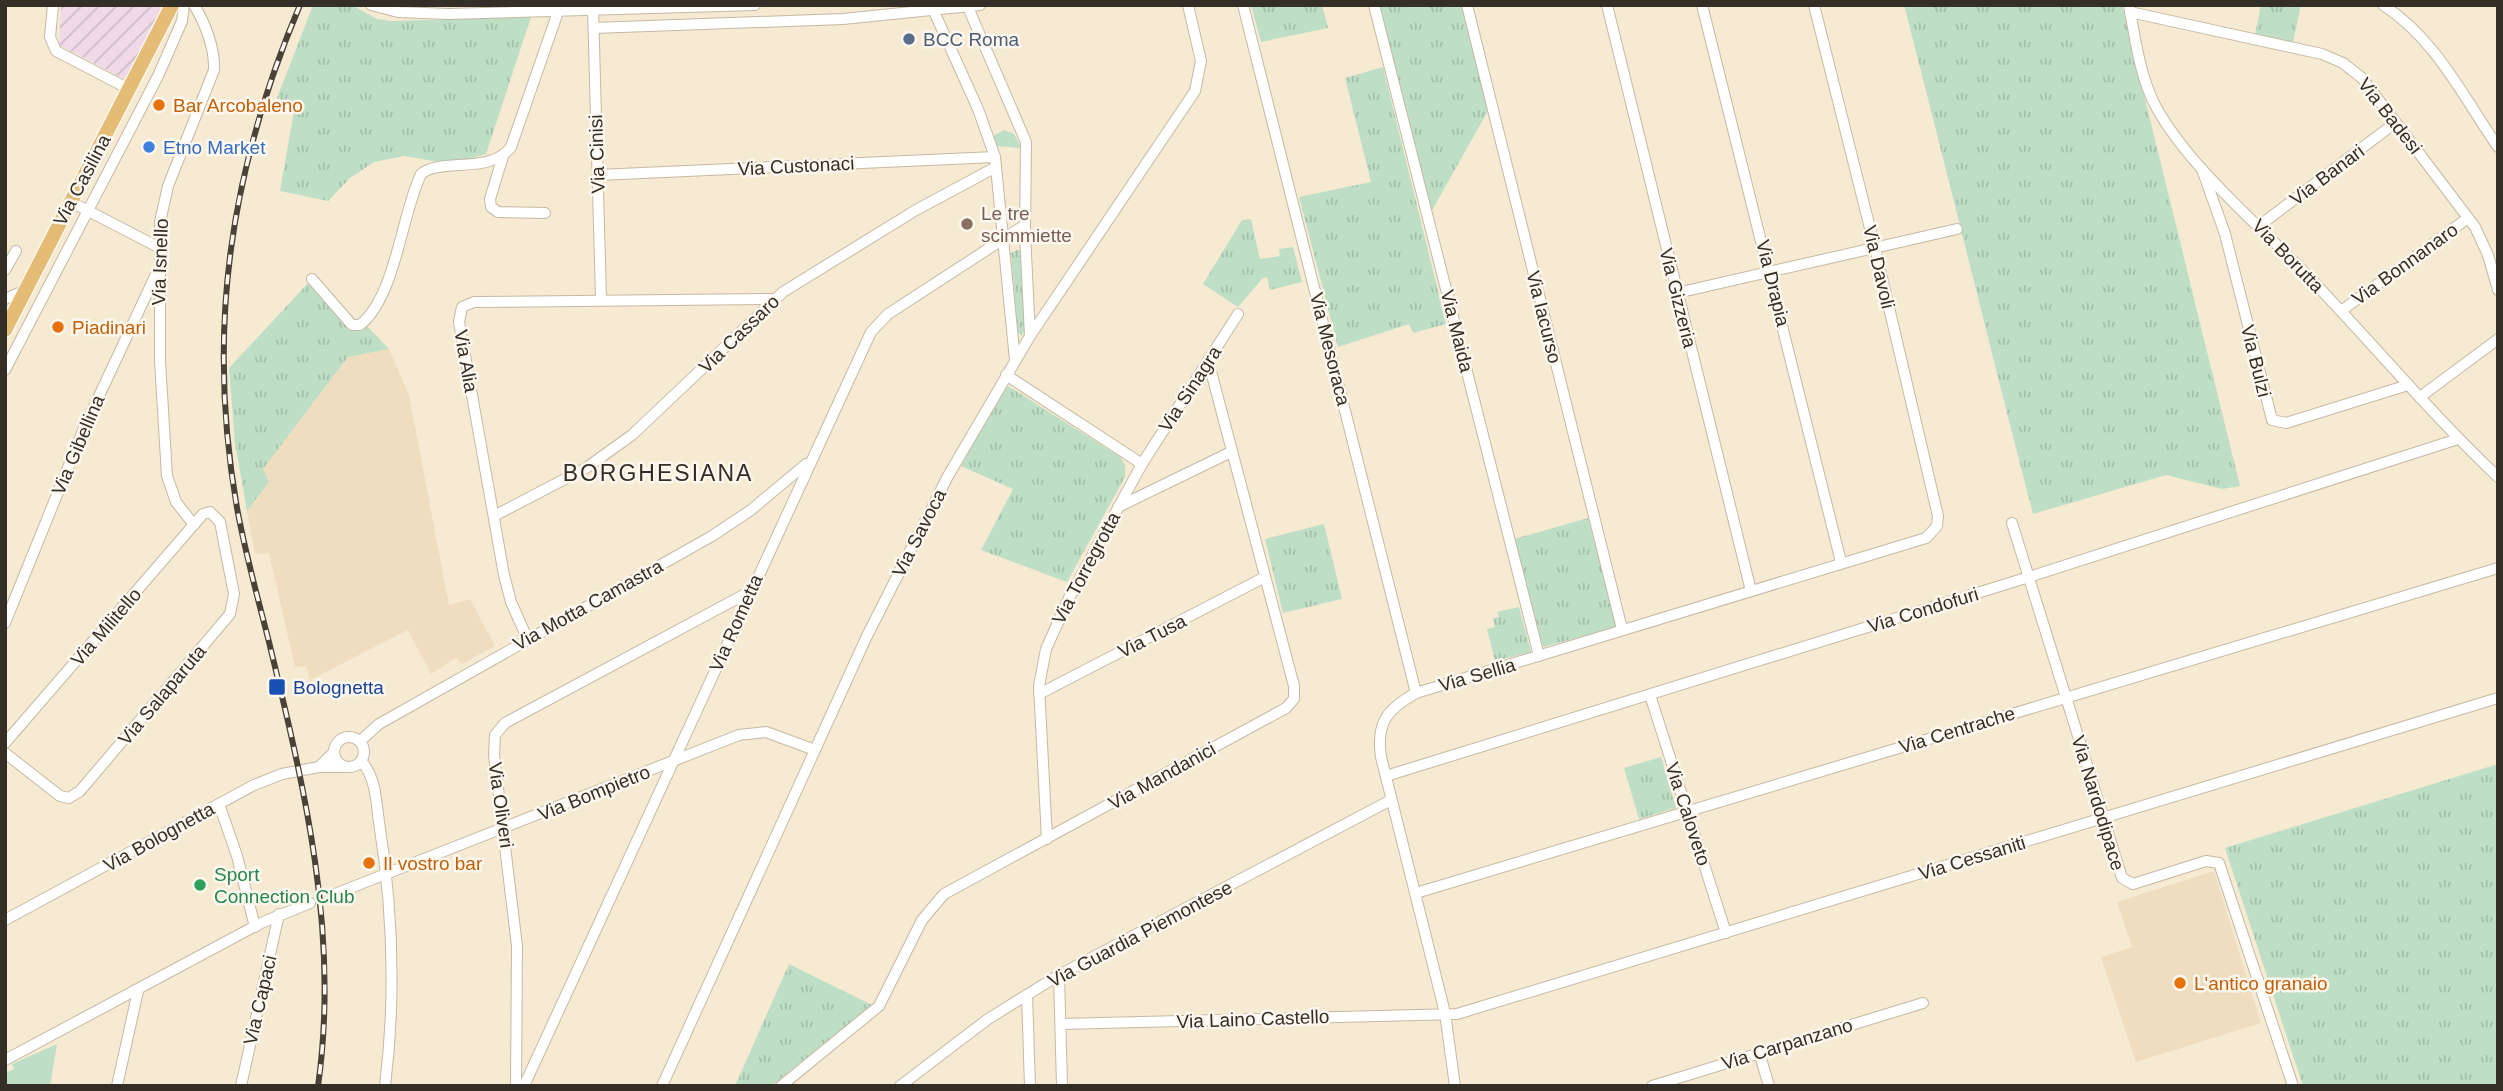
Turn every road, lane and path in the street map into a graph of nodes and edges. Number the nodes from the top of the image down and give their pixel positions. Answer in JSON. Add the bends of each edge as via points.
{"nodes":[{"id":1,"x":53,"y":5,"type":"edge"},
{"id":2,"x":172,"y":5,"type":"edge"},
{"id":3,"x":184,"y":5,"type":"edge"},
{"id":4,"x":194,"y":5,"type":"edge"},
{"id":5,"x":371,"y":5,"type":"edge"},
{"id":6,"x":755,"y":5,"type":"edge"},
{"id":7,"x":1188,"y":5,"type":"edge"},
{"id":8,"x":1243,"y":5,"type":"edge"},
{"id":9,"x":1374,"y":5,"type":"edge"},
{"id":10,"x":1467,"y":5,"type":"edge"},
{"id":11,"x":1607,"y":5,"type":"edge"},
{"id":12,"x":1702,"y":5,"type":"edge"},
{"id":13,"x":1814,"y":5,"type":"edge"},
{"id":14,"x":2383,"y":5,"type":"edge"},
{"id":15,"x":972,"y":6,"type":"edge"},
{"id":16,"x":388,"y":8,"type":"edge"},
{"id":17,"x":593,"y":8,"type":"junction"},
{"id":18,"x":932,"y":8,"type":"edge"},
{"id":19,"x":439,"y":9,"type":"edge"},
{"id":20,"x":559,"y":9,"type":"junction"},
{"id":21,"x":2129,"y":9,"type":"edge"},
{"id":22,"x":594,"y":28,"type":"junction"},
{"id":23,"x":129,"y":89,"type":"junction"},
{"id":24,"x":2395,"y":123,"type":"junction"},
{"id":25,"x":2498,"y":147,"type":"edge"},
{"id":26,"x":503,"y":156,"type":"junction"},
{"id":27,"x":995,"y":162,"type":"junction"},
{"id":28,"x":2201,"y":166,"type":"junction"},
{"id":29,"x":598,"y":175,"type":"junction"},
{"id":30,"x":71,"y":202,"type":"junction"},
{"id":31,"x":87,"y":210,"type":"junction"},
{"id":32,"x":545,"y":213,"type":"dead end"},
{"id":33,"x":2468,"y":218,"type":"junction"},
{"id":34,"x":1025,"y":225,"type":"junction"},
{"id":35,"x":2259,"y":226,"type":"junction"},
{"id":36,"x":1957,"y":229,"type":"dead end"},
{"id":37,"x":1002,"y":240,"type":"junction"},
{"id":38,"x":158,"y":247,"type":"junction"},
{"id":39,"x":1875,"y":248,"type":"junction"},
{"id":40,"x":16,"y":250,"type":"dead end"},
{"id":41,"x":5,"y":270,"type":"edge"},
{"id":42,"x":158,"y":270,"type":"junction"},
{"id":43,"x":1770,"y":272,"type":"junction"},
{"id":44,"x":312,"y":279,"type":"dead end"},
{"id":45,"x":26,"y":290,"type":"junction"},
{"id":46,"x":2498,"y":290,"type":"edge"},
{"id":47,"x":1677,"y":293,"type":"junction"},
{"id":48,"x":5,"y":299,"type":"edge"},
{"id":49,"x":601,"y":299,"type":"junction"},
{"id":50,"x":774,"y":299,"type":"junction"},
{"id":51,"x":2341,"y":311,"type":"junction"},
{"id":52,"x":1238,"y":314,"type":"dead end"},
{"id":53,"x":5,"y":330,"type":"edge"},
{"id":54,"x":1030,"y":336,"type":"junction"},
{"id":55,"x":2498,"y":339,"type":"edge"},
{"id":56,"x":1015,"y":360,"type":"junction"},
{"id":57,"x":1208,"y":360,"type":"junction"},
{"id":58,"x":5,"y":370,"type":"edge"},
{"id":59,"x":1006,"y":375,"type":"junction"},
{"id":60,"x":2408,"y":385,"type":"junction"},
{"id":61,"x":2420,"y":397,"type":"junction"},
{"id":62,"x":2459,"y":439,"type":"junction"},
{"id":63,"x":1231,"y":452,"type":"junction"},
{"id":64,"x":810,"y":460,"type":"junction"},
{"id":65,"x":1142,"y":464,"type":"junction"},
{"id":66,"x":2498,"y":477,"type":"edge"},
{"id":67,"x":1118,"y":507,"type":"junction"},
{"id":68,"x":207,"y":512,"type":"joint"},
{"id":69,"x":494,"y":516,"type":"junction"},
{"id":70,"x":2012,"y":523,"type":"dead end"},
{"id":71,"x":194,"y":524,"type":"junction"},
{"id":72,"x":1936,"y":529,"type":"joint"},
{"id":73,"x":1841,"y":562,"type":"junction"},
{"id":74,"x":2498,"y":568,"type":"edge"},
{"id":75,"x":1265,"y":577,"type":"junction"},
{"id":76,"x":2029,"y":577,"type":"junction"},
{"id":77,"x":751,"y":591,"type":"junction"},
{"id":78,"x":1751,"y":591,"type":"junction"},
{"id":79,"x":5,"y":623,"type":"edge"},
{"id":80,"x":1622,"y":629,"type":"junction"},
{"id":81,"x":527,"y":638,"type":"junction"},
{"id":82,"x":1539,"y":656,"type":"junction"},
{"id":83,"x":1416,"y":693,"type":"junction"},
{"id":84,"x":1039,"y":694,"type":"junction"},
{"id":85,"x":1650,"y":695,"type":"junction"},
{"id":86,"x":2066,"y":697,"type":"junction"},
{"id":87,"x":2498,"y":698,"type":"edge"},
{"id":88,"x":360,"y":741,"type":"junction"},
{"id":89,"x":5,"y":743,"type":"edge"},
{"id":90,"x":816,"y":750,"type":"junction"},
{"id":91,"x":333,"y":752,"type":"junction"},
{"id":92,"x":5,"y":753,"type":"edge"},
{"id":93,"x":361,"y":761,"type":"junction"},
{"id":94,"x":673,"y":762,"type":"junction"},
{"id":95,"x":319,"y":767,"type":"junction"},
{"id":96,"x":347,"y":767,"type":"junction"},
{"id":97,"x":1386,"y":776,"type":"junction"},
{"id":98,"x":1391,"y":800,"type":"junction"},
{"id":99,"x":219,"y":804,"type":"junction"},
{"id":100,"x":1687,"y":813,"type":"junction"},
{"id":101,"x":2103,"y":818,"type":"junction"},
{"id":102,"x":505,"y":828,"type":"junction"},
{"id":103,"x":1047,"y":839,"type":"junction"},
{"id":104,"x":387,"y":876,"type":"junction"},
{"id":105,"x":1416,"y":893,"type":"junction"},
{"id":106,"x":335,"y":894,"type":"dead end"},
{"id":107,"x":310,"y":903,"type":"dead end"},
{"id":108,"x":279,"y":914,"type":"junction"},
{"id":109,"x":5,"y":920,"type":"edge"},
{"id":110,"x":255,"y":927,"type":"junction"},
{"id":111,"x":1726,"y":933,"type":"junction"},
{"id":112,"x":1059,"y":975,"type":"junction"},
{"id":113,"x":138,"y":991,"type":"junction"},
{"id":114,"x":1027,"y":995,"type":"junction"},
{"id":115,"x":1923,"y":1003,"type":"dead end"},
{"id":116,"x":1445,"y":1013,"type":"junction"},
{"id":117,"x":1061,"y":1024,"type":"junction"},
{"id":118,"x":1759,"y":1052,"type":"junction"},
{"id":119,"x":5,"y":1060,"type":"edge"},
{"id":120,"x":905,"y":1084,"type":"edge"},
{"id":121,"x":117,"y":1086,"type":"edge"},
{"id":122,"x":241,"y":1086,"type":"edge"},
{"id":123,"x":386,"y":1086,"type":"edge"},
{"id":124,"x":516,"y":1086,"type":"edge"},
{"id":125,"x":524,"y":1086,"type":"edge"},
{"id":126,"x":662,"y":1086,"type":"edge"},
{"id":127,"x":781,"y":1086,"type":"edge"},
{"id":128,"x":1030,"y":1086,"type":"edge"},
{"id":129,"x":1062,"y":1086,"type":"edge"},
{"id":130,"x":1455,"y":1086,"type":"edge"},
{"id":131,"x":1652,"y":1086,"type":"edge"},
{"id":132,"x":1769,"y":1086,"type":"edge"},
{"id":133,"x":2293,"y":1086,"type":"edge"}],
"edges":[{"from":1,"to":23,"type":"street","via":[[50,37],[56,51]]},
{"from":2,"to":23,"type":"main road","name":"Via Casilina"},
{"from":3,"to":31,"type":"street","name":"Via Casilina","via":[[167,57]]},
{"from":4,"to":38,"type":"street","name":"Via Isnello","via":[[212,51],[214,70],[167,191]]},
{"from":5,"to":16,"type":"street"},
{"from":6,"to":17,"type":"street"},
{"from":7,"to":54,"type":"street","name":"Via Savoca","via":[[1200,57],[1195,91]]},
{"from":8,"to":83,"type":"street","name":"Via Mesoraca"},
{"from":9,"to":82,"type":"street","name":"Via Maida"},
{"from":10,"to":80,"type":"street","name":"Via Iacurso"},
{"from":11,"to":47,"type":"street","name":"Via Gizzeria"},
{"from":12,"to":43,"type":"street","name":"Via Drapia"},
{"from":13,"to":39,"type":"street","name":"Via Davoli"},
{"from":14,"to":25,"type":"street","via":[[2409,24],[2430,48]]},
{"from":15,"to":18,"type":"street"},
{"from":15,"to":34,"type":"street","via":[[1024,132],[1028,165]]},
{"from":16,"to":19,"type":"street"},
{"from":17,"to":20,"type":"street"},
{"from":17,"to":22,"type":"street","name":"Via Cinisi"},
{"from":18,"to":22,"type":"street","via":[[828,20]]},
{"from":18,"to":27,"type":"street","via":[[982,117]]},
{"from":19,"to":20,"type":"street"},
{"from":20,"to":26,"type":"street","via":[[515,139]]},
{"from":21,"to":24,"type":"street","name":"Via Badesi","via":[[2333,58],[2362,78]]},
{"from":21,"to":28,"type":"street","name":"Via Borutta","via":[[2154,103]]},
{"from":22,"to":29,"type":"street","name":"Via Cinisi"},
{"from":23,"to":30,"type":"main road","name":"Via Casilina"},
{"from":24,"to":33,"type":"street","name":"Via Badesi"},
{"from":24,"to":35,"type":"street","name":"Via Banari"},
{"from":26,"to":32,"type":"street","via":[[491,207],[500,213]]},
{"from":26,"to":44,"type":"street","via":[[421,174],[389,275],[374,311],[360,325],[350,324]]},
{"from":27,"to":29,"type":"street","name":"Via Custonaci"},
{"from":27,"to":37,"type":"street"},
{"from":27,"to":50,"type":"street","name":"Via Cassaro"},
{"from":28,"to":35,"type":"street","name":"Via Borutta"},
{"from":28,"to":60,"type":"street","name":"Via Bulzi","via":[[2225,234],[2272,420],[2289,422]]},
{"from":29,"to":49,"type":"street","name":"Via Cinisi"},
{"from":30,"to":31,"type":"street"},
{"from":30,"to":45,"type":"main road","name":"Via Casilina"},
{"from":31,"to":38,"type":"street"},
{"from":31,"to":58,"type":"street","name":"Via Casilina"},
{"from":33,"to":46,"type":"street","name":"Via Badesi","via":[[2486,250]]},
{"from":33,"to":51,"type":"street","name":"Via Bonnanaro"},
{"from":34,"to":37,"type":"street","name":"Via Rometta"},
{"from":34,"to":54,"type":"street"},
{"from":35,"to":51,"type":"street","name":"Via Borutta"},
{"from":36,"to":39,"type":"street"},
{"from":37,"to":56,"type":"street"},
{"from":37,"to":64,"type":"street","name":"Via Rometta","via":[[878,323]]},
{"from":38,"to":42,"type":"street","name":"Via Isnello"},
{"from":39,"to":43,"type":"street"},
{"from":39,"to":72,"type":"street","name":"Via Davoli","via":[[1938,516]]},
{"from":40,"to":41,"type":"street"},
{"from":42,"to":71,"type":"street","name":"Via Isnello","via":[[167,476],[176,502]]},
{"from":42,"to":79,"type":"street","name":"Via Gibellina","via":[[79,440]]},
{"from":43,"to":47,"type":"street"},
{"from":43,"to":73,"type":"street","name":"Via Drapia"},
{"from":45,"to":48,"type":"street"},
{"from":45,"to":53,"type":"main road","name":"Via Casilina"},
{"from":47,"to":78,"type":"street","name":"Via Gizzeria"},
{"from":49,"to":50,"type":"street","name":"Via Alia"},
{"from":49,"to":69,"type":"street","name":"Via Alia","via":[[474,302],[462,307],[459,322]]},
{"from":50,"to":69,"type":"street","name":"Via Cassaro","via":[[632,435],[581,471]]},
{"from":51,"to":60,"type":"street","name":"Via Borutta"},
{"from":52,"to":57,"type":"street","name":"Via Sinagra"},
{"from":54,"to":56,"type":"street","name":"Via Savoca"},
{"from":55,"to":61,"type":"street"},
{"from":56,"to":59,"type":"street","name":"Via Savoca"},
{"from":57,"to":63,"type":"street","name":"Via Mandanici"},
{"from":57,"to":65,"type":"street","name":"Via Sinagra"},
{"from":59,"to":65,"type":"street"},
{"from":59,"to":90,"type":"street","name":"Via Savoca","via":[[915,539]]},
{"from":60,"to":61,"type":"street","name":"Via Borutta"},
{"from":61,"to":62,"type":"street","name":"Via Borutta"},
{"from":62,"to":66,"type":"street","name":"Via Borutta"},
{"from":62,"to":76,"type":"street","name":"Via Condofuri"},
{"from":63,"to":67,"type":"street"},
{"from":63,"to":75,"type":"street","name":"Via Mandanici"},
{"from":64,"to":77,"type":"street","name":"Via Rometta"},
{"from":64,"to":81,"type":"street","name":"Via Motta Camastra","via":[[720,531]]},
{"from":65,"to":67,"type":"street","name":"Via Torregrotta"},
{"from":67,"to":84,"type":"street","name":"Via Torregrotta","via":[[1049,641]]},
{"from":68,"to":71,"type":"street","name":"Via Militello"},
{"from":68,"to":92,"type":"street","name":"Via Salaparuta","via":[[216,514],[220,522],[234,594],[230,614],[218,630],[75,795],[60,796]]},
{"from":69,"to":81,"type":"street","name":"Via Alia","via":[[507,589]]},
{"from":70,"to":76,"type":"street","name":"Via Nardodipace"},
{"from":71,"to":89,"type":"street","name":"Via Militello"},
{"from":72,"to":73,"type":"street","name":"Via Sellia","via":[[1926,537]]},
{"from":73,"to":78,"type":"street","name":"Via Sellia"},
{"from":74,"to":86,"type":"street","name":"Via Centrache"},
{"from":75,"to":84,"type":"street","name":"Via Tusa"},
{"from":75,"to":103,"type":"street","name":"Via Mandanici","via":[[1294,686],[1290,705]]},
{"from":76,"to":85,"type":"street","name":"Via Condofuri"},
{"from":76,"to":86,"type":"street","name":"Via Nardodipace"},
{"from":77,"to":94,"type":"street","name":"Via Rometta"},
{"from":77,"to":102,"type":"street","name":"Via Oliveri","via":[[499,727],[494,751]]},
{"from":78,"to":80,"type":"street","name":"Via Sellia"},
{"from":80,"to":82,"type":"street","name":"Via Sellia"},
{"from":81,"to":88,"type":"street","name":"Via Motta Camastra","via":[[379,724]]},
{"from":82,"to":83,"type":"street","name":"Via Sellia"},
{"from":83,"to":97,"type":"street","name":"Via Sellia","via":[[1389,710],[1381,725],[1379,746]]},
{"from":84,"to":103,"type":"street","name":"Via Torregrotta"},
{"from":85,"to":97,"type":"street","name":"Via Condofuri"},
{"from":85,"to":100,"type":"street","name":"Via Caloveto"},
{"from":86,"to":100,"type":"street","name":"Via Centrache"},
{"from":86,"to":101,"type":"street","name":"Via Nardodipace"},
{"from":87,"to":101,"type":"street","name":"Via Cessaniti"},
{"from":88,"to":91,"type":"street","via":[[351,736],[340,738]]},
{"from":88,"to":93,"type":"street"},
{"from":90,"to":94,"type":"street","name":"Via Bompietro","via":[[776,734],[755,732]]},
{"from":90,"to":126,"type":"street","name":"Via Savoca"},
{"from":91,"to":95,"type":"street"},
{"from":91,"to":96,"type":"street","via":[[337,762]]},
{"from":93,"to":96,"type":"street"},
{"from":93,"to":104,"type":"street","via":[[373,783]]},
{"from":94,"to":102,"type":"street","name":"Via Bompietro"},
{"from":94,"to":125,"type":"street","name":"Via Rometta"},
{"from":95,"to":96,"type":"street","name":"Via Bolognetta"},
{"from":95,"to":99,"type":"street","name":"Via Bolognetta","via":[[268,779]]},
{"from":97,"to":98,"type":"street","name":"Via Sellia"},
{"from":98,"to":105,"type":"street","name":"Via Sellia"},
{"from":98,"to":112,"type":"street","name":"Via Guardia Piemontese"},
{"from":99,"to":109,"type":"street","name":"Via Bolognetta"},
{"from":99,"to":110,"type":"street"},
{"from":100,"to":105,"type":"street","name":"Via Centrache"},
{"from":100,"to":111,"type":"street","name":"Via Caloveto"},
{"from":101,"to":111,"type":"street","name":"Via Cessaniti"},
{"from":101,"to":133,"type":"street","name":"Via Nardodipace","via":[[2126,883],[2206,861],[2219,863]]},
{"from":102,"to":104,"type":"street","name":"Via Bompietro"},
{"from":102,"to":124,"type":"street","name":"Via Oliveri","via":[[517,946]]},
{"from":103,"to":127,"type":"street","name":"Via Mandanici","via":[[953,888],[934,903],[879,1006]]},
{"from":104,"to":106,"type":"street","name":"Via Bompietro"},
{"from":104,"to":123,"type":"street","via":[[393,983]]},
{"from":105,"to":116,"type":"street","name":"Via Sellia"},
{"from":107,"to":108,"type":"street"},
{"from":108,"to":110,"type":"street"},
{"from":108,"to":122,"type":"street","name":"Via Capaci"},
{"from":110,"to":113,"type":"street"},
{"from":111,"to":116,"type":"street","name":"Via Cessaniti","via":[[1457,1014]]},
{"from":112,"to":114,"type":"street","name":"Via Guardia Piemontese"},
{"from":112,"to":117,"type":"street"},
{"from":113,"to":119,"type":"street"},
{"from":113,"to":121,"type":"street"},
{"from":114,"to":120,"type":"street","name":"Via Guardia Piemontese","via":[[988,1019]]},
{"from":114,"to":128,"type":"street"},
{"from":115,"to":118,"type":"street","name":"Via Carpanzano"},
{"from":116,"to":117,"type":"street","name":"Via Laino Castello"},
{"from":116,"to":130,"type":"street","name":"Via Sellia"},
{"from":117,"to":129,"type":"street"},
{"from":118,"to":131,"type":"street","name":"Via Carpanzano"},
{"from":118,"to":132,"type":"street"}]}
